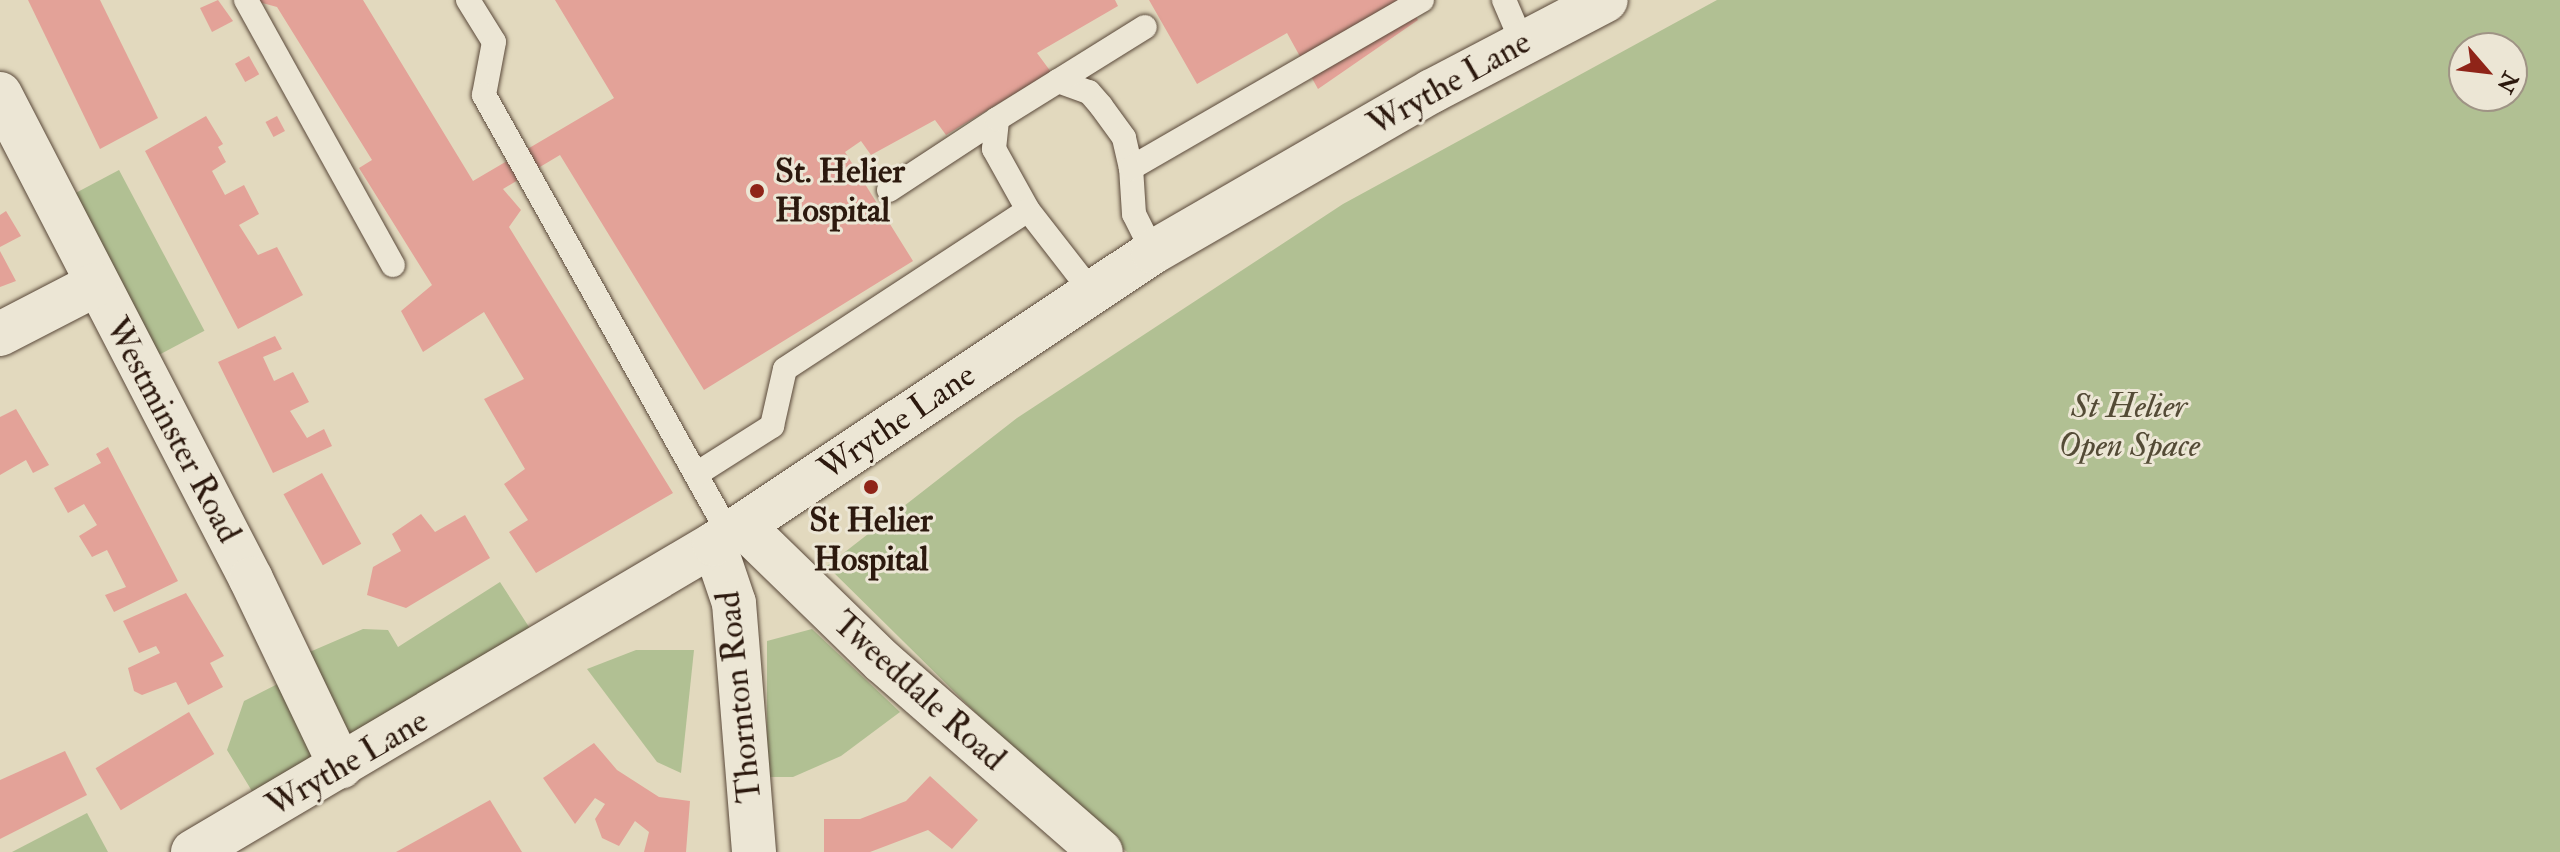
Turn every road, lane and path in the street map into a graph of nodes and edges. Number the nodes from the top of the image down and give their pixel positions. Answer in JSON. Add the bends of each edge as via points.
{"nodes":[{"id":1,"x":246,"y":0,"type":"edge"},
{"id":2,"x":468,"y":0,"type":"edge"},
{"id":3,"x":1422,"y":0,"type":"edge"},
{"id":4,"x":1504,"y":0,"type":"edge"},
{"id":5,"x":1606,"y":0,"type":"edge"},
{"id":6,"x":1145,"y":27,"type":"dead end"},
{"id":7,"x":1522,"y":42,"type":"junction"},
{"id":8,"x":1058,"y":81,"type":"junction"},
{"id":9,"x":0,"y":94,"type":"edge"},
{"id":10,"x":997,"y":119,"type":"junction"},
{"id":11,"x":1131,"y":168,"type":"junction"},
{"id":12,"x":889,"y":190,"type":"dead end"},
{"id":13,"x":1028,"y":210,"type":"junction"},
{"id":14,"x":1153,"y":252,"type":"junction"},
{"id":15,"x":393,"y":265,"type":"dead end"},
{"id":16,"x":95,"y":285,"type":"junction"},
{"id":17,"x":1091,"y":291,"type":"junction"},
{"id":18,"x":0,"y":334,"type":"edge"},
{"id":19,"x":698,"y":473,"type":"junction"},
{"id":20,"x":729,"y":535,"type":"junction"},
{"id":21,"x":341,"y":767,"type":"junction"},
{"id":22,"x":193,"y":852,"type":"edge"},
{"id":23,"x":754,"y":852,"type":"edge"},
{"id":24,"x":1101,"y":852,"type":"edge"}],
"edges":[{"from":1,"to":15,"type":"lane"},
{"from":2,"to":19,"type":"lane","via":[[494,42],[484,95]]},
{"from":3,"to":11,"type":"lane"},
{"from":4,"to":7,"type":"lane"},
{"from":5,"to":7,"type":"street","name":"Wrythe Lane"},
{"from":6,"to":8,"type":"lane"},
{"from":7,"to":14,"type":"street","name":"Wrythe Lane"},
{"from":8,"to":10,"type":"lane"},
{"from":8,"to":11,"type":"lane","via":[[1089,92],[1101,106],[1124,138]]},
{"from":9,"to":16,"type":"street","name":"Westminster Road"},
{"from":10,"to":12,"type":"lane"},
{"from":10,"to":13,"type":"lane","via":[[994,149]]},
{"from":11,"to":14,"type":"lane","via":[[1134,214]]},
{"from":13,"to":17,"type":"lane"},
{"from":13,"to":19,"type":"lane","via":[[785,369],[772,426]]},
{"from":14,"to":17,"type":"street","name":"Wrythe Lane"},
{"from":16,"to":18,"type":"street"},
{"from":16,"to":21,"type":"street","name":"Westminster Road","via":[[145,369]]},
{"from":17,"to":20,"type":"street","name":"Wrythe Lane"},
{"from":19,"to":20,"type":"lane"},
{"from":20,"to":21,"type":"street","name":"Wrythe Lane"},
{"from":20,"to":23,"type":"street","name":"Thornton Road"},
{"from":20,"to":24,"type":"street","name":"Tweeddale Road"},
{"from":21,"to":22,"type":"street","name":"Wrythe Lane"}]}
